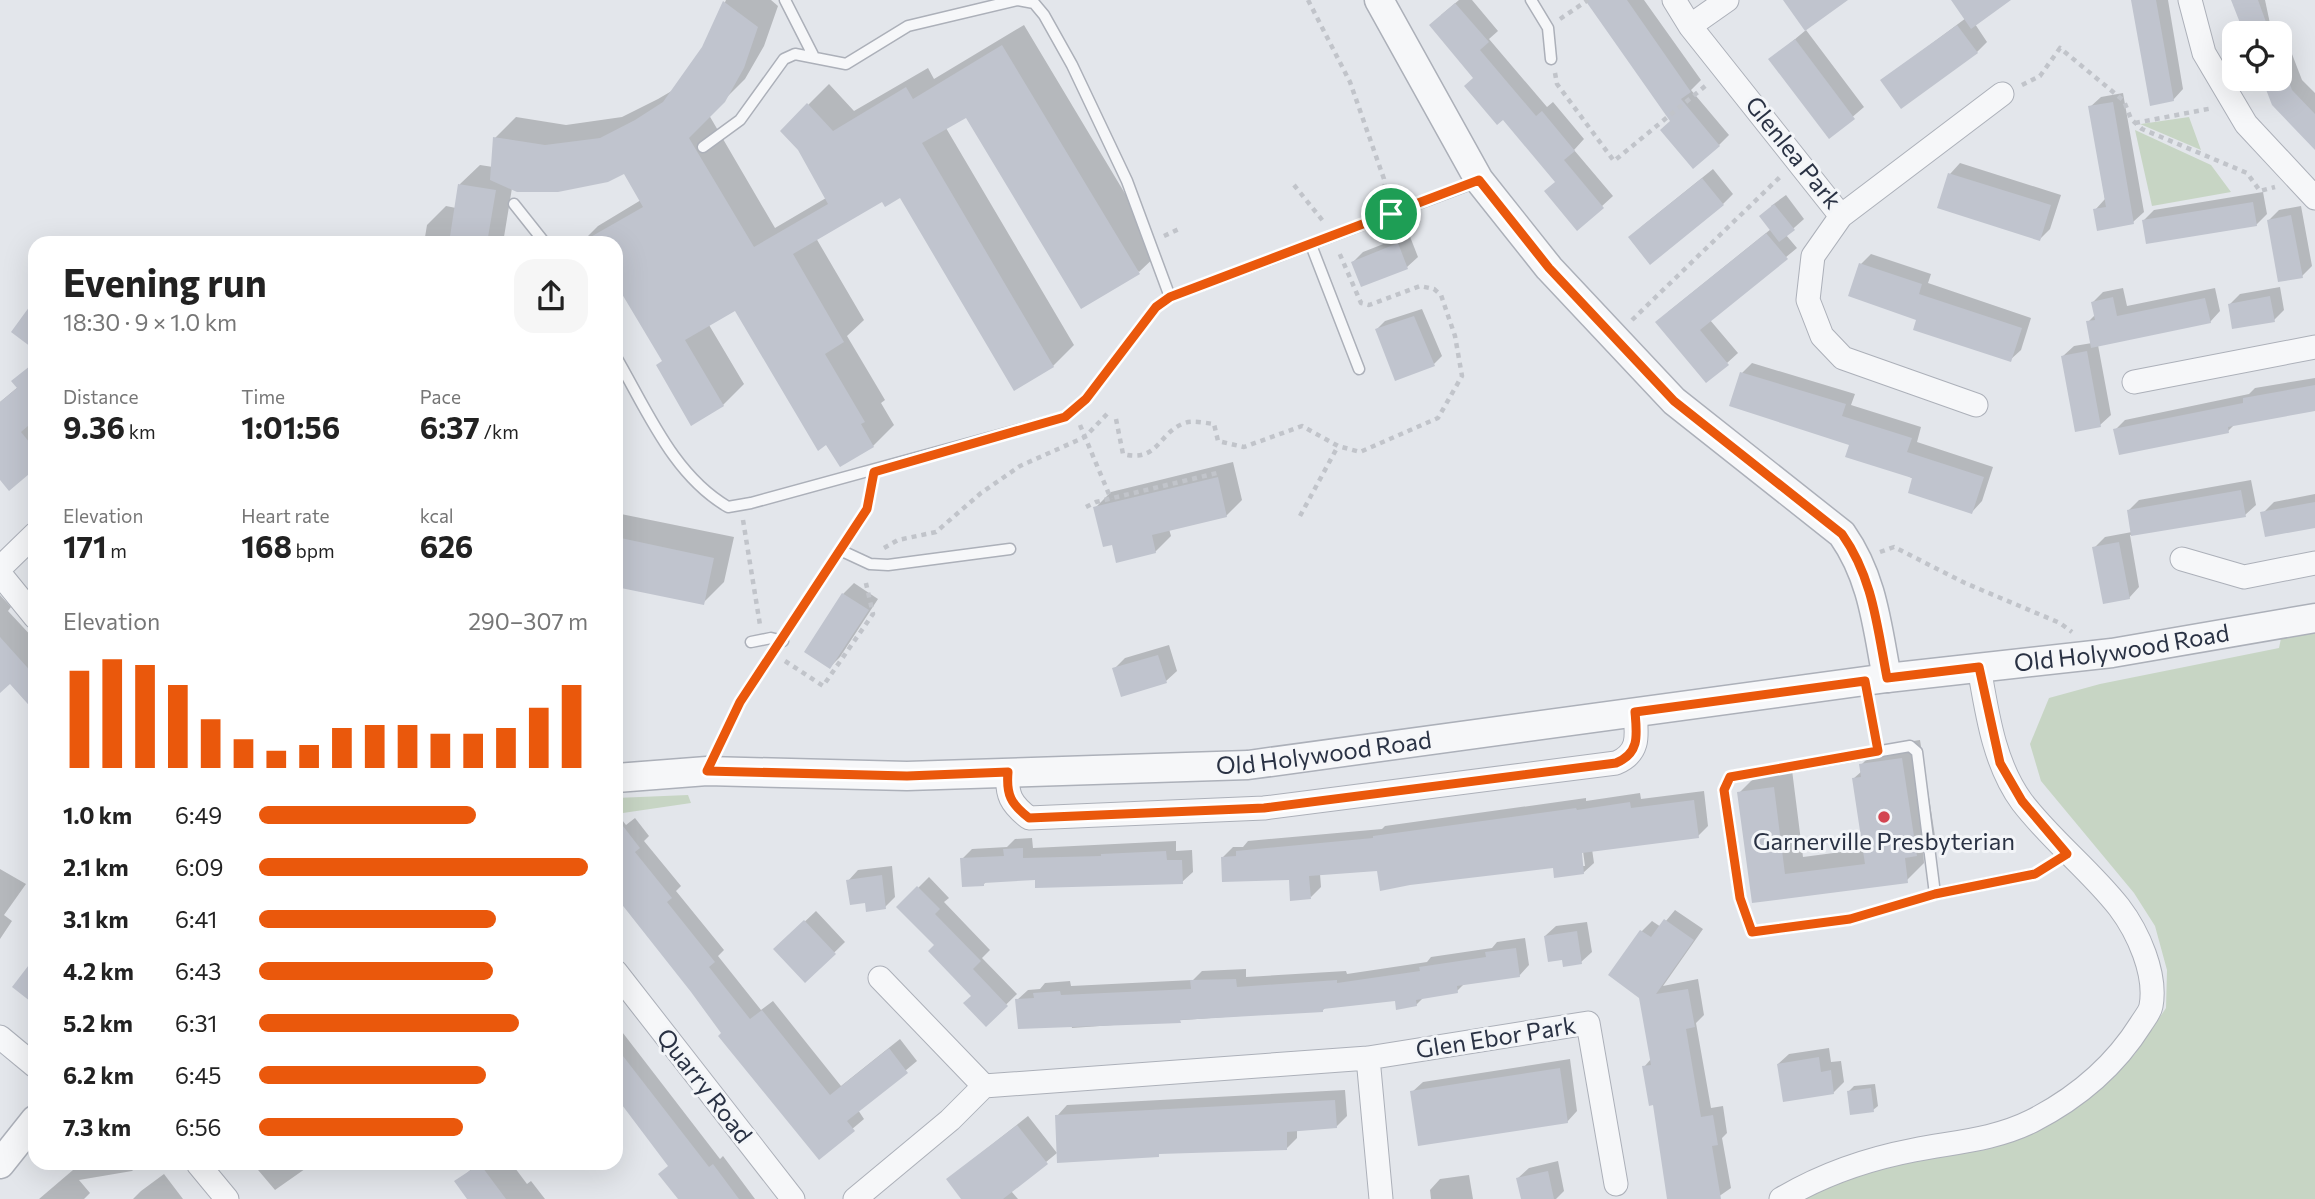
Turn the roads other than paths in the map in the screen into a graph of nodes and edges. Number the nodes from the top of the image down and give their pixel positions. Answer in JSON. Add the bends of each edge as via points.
{"nodes":[{"id":1,"x":785,"y":0,"type":"edge"},
{"id":2,"x":1018,"y":0,"type":"edge"},
{"id":3,"x":1379,"y":0,"type":"edge"},
{"id":4,"x":1531,"y":0,"type":"edge"},
{"id":5,"x":1674,"y":0,"type":"edge"},
{"id":6,"x":1727,"y":0,"type":"edge"},
{"id":7,"x":2190,"y":0,"type":"edge"},
{"id":8,"x":1690,"y":26,"type":"junction"},
{"id":9,"x":814,"y":57,"type":"junction"},
{"id":10,"x":1551,"y":59,"type":"road end"},
{"id":11,"x":2002,"y":94,"type":"road end"},
{"id":12,"x":703,"y":147,"type":"dead end"},
{"id":13,"x":1479,"y":180,"type":"junction"},
{"id":14,"x":2315,"y":198,"type":"edge"},
{"id":15,"x":514,"y":204,"type":"dead end"},
{"id":16,"x":1842,"y":216,"type":"junction"},
{"id":17,"x":539,"y":236,"type":"edge"},
{"id":18,"x":1311,"y":245,"type":"junction"},
{"id":19,"x":1170,"y":297,"type":"junction"},
{"id":20,"x":2315,"y":347,"type":"edge"},
{"id":21,"x":623,"y":369,"type":"edge"},
{"id":22,"x":1359,"y":369,"type":"dead end"},
{"id":23,"x":2134,"y":382,"type":"dead end"},
{"id":24,"x":1976,"y":405,"type":"dead end"},
{"id":25,"x":874,"y":472,"type":"junction"},
{"id":26,"x":28,"y":541,"type":"edge"},
{"id":27,"x":1010,"y":548,"type":"dead end"},
{"id":28,"x":842,"y":551,"type":"junction"},
{"id":29,"x":2182,"y":559,"type":"dead end"},
{"id":30,"x":2315,"y":563,"type":"edge"},
{"id":31,"x":0,"y":568,"type":"edge"},
{"id":32,"x":0,"y":575,"type":"edge"},
{"id":33,"x":28,"y":609,"type":"edge"},
{"id":34,"x":2315,"y":618,"type":"edge"},
{"id":35,"x":783,"y":641,"type":"junction"},
{"id":36,"x":751,"y":642,"type":"dead end"},
{"id":37,"x":1979,"y":667,"type":"junction"},
{"id":38,"x":1876,"y":679,"type":"junction"},
{"id":39,"x":1635,"y":712,"type":"junction"},
{"id":40,"x":707,"y":771,"type":"junction"},
{"id":41,"x":1008,"y":772,"type":"junction"},
{"id":42,"x":623,"y":777,"type":"edge"},
{"id":43,"x":2067,"y":854,"type":"junction"},
{"id":44,"x":1935,"y":894,"type":"junction"},
{"id":45,"x":880,"y":978,"type":"dead end"},
{"id":46,"x":623,"y":981,"type":"edge"},
{"id":47,"x":0,"y":1037,"type":"edge"},
{"id":48,"x":1368,"y":1058,"type":"junction"},
{"id":49,"x":28,"y":1060,"type":"edge"},
{"id":50,"x":984,"y":1086,"type":"junction"},
{"id":51,"x":28,"y":1129,"type":"edge"},
{"id":52,"x":0,"y":1164,"type":"edge"},
{"id":53,"x":203,"y":1170,"type":"edge"},
{"id":54,"x":1616,"y":1184,"type":"dead end"},
{"id":55,"x":227,"y":1199,"type":"edge"},
{"id":56,"x":793,"y":1199,"type":"edge"},
{"id":57,"x":855,"y":1199,"type":"edge"},
{"id":58,"x":1381,"y":1199,"type":"edge"},
{"id":59,"x":1781,"y":1199,"type":"edge"}],
"edges":[{"from":1,"to":9,"type":"lane"},
{"from":2,"to":9,"type":"lane","via":[[908,26],[846,64]]},
{"from":2,"to":19,"type":"lane","via":[[1034,3],[1044,15],[1072,65],[1127,181]]},
{"from":3,"to":13,"type":"street"},
{"from":4,"to":10,"type":"lane","via":[[1548,28]]},
{"from":5,"to":8,"type":"street","name":"Glenlea Park"},
{"from":6,"to":8,"type":"street"},
{"from":7,"to":14,"type":"street","via":[[2204,53],[2246,124]]},
{"from":8,"to":16,"type":"street","name":"Glenlea Park"},
{"from":9,"to":12,"type":"lane","via":[[795,54],[784,59],[740,120]]},
{"from":11,"to":16,"type":"street","name":"Glenlea Park"},
{"from":13,"to":18,"type":"lane"},
{"from":13,"to":38,"type":"street","via":[[1549,268],[1684,409],[1842,534],[1859,559],[1870,592]]},
{"from":15,"to":17,"type":"lane"},
{"from":16,"to":24,"type":"street","via":[[1813,256],[1808,300],[1822,336],[1843,358]]},
{"from":18,"to":19,"type":"lane"},
{"from":18,"to":22,"type":"lane"},
{"from":19,"to":25,"type":"lane","via":[[1156,307],[1074,411]]},
{"from":20,"to":23,"type":"street"},
{"from":21,"to":25,"type":"lane","via":[[673,455],[710,497],[728,507]]},
{"from":25,"to":28,"type":"lane","via":[[867,509]]},
{"from":26,"to":31,"type":"street"},
{"from":27,"to":28,"type":"lane","via":[[888,565],[865,562]]},
{"from":28,"to":35,"type":"lane"},
{"from":29,"to":30,"type":"street","via":[[2244,577]]},
{"from":32,"to":33,"type":"street"},
{"from":34,"to":37,"type":"street","name":"Old Holywood Road","via":[[2100,654]]},
{"from":35,"to":36,"type":"lane"},
{"from":35,"to":40,"type":"lane","via":[[740,702]]},
{"from":37,"to":38,"type":"street","name":"Old Holywood Road"},
{"from":37,"to":43,"type":"street","via":[[2000,763],[2022,801]]},
{"from":38,"to":39,"type":"street","name":"Old Holywood Road"},
{"from":39,"to":41,"type":"street","name":"Old Holywood Road","via":[[1248,765]]},
{"from":39,"to":41,"type":"street","name":"Old Holywood Road","via":[[1636,746],[1630,757],[1616,763],[1264,808],[1029,818],[1012,805]]},
{"from":40,"to":41,"type":"street","name":"Old Holywood Road","via":[[907,776]]},
{"from":40,"to":42,"type":"street","name":"Old Holywood Road"},
{"from":43,"to":44,"type":"lane","via":[[2035,874]]},
{"from":43,"to":59,"type":"street","via":[[2119,907],[2137,937],[2150,975],[2151,1007],[2126,1048],[2068,1101],[2029,1122],[1980,1140],[1849,1166],[1812,1180]]},
{"from":44,"to":44,"type":"lane","via":[[1850,919],[1752,932],[1740,898],[1724,790],[1730,777],[1910,746],[1917,752]]},
{"from":45,"to":50,"type":"street"},
{"from":46,"to":56,"type":"street","name":"Quarry Road"},
{"from":47,"to":49,"type":"street"},
{"from":48,"to":50,"type":"street","name":"Glen Ebor Park"},
{"from":48,"to":54,"type":"street","name":"Glen Ebor Park","via":[[1588,1023]]},
{"from":48,"to":58,"type":"street"},
{"from":50,"to":57,"type":"street"},
{"from":51,"to":52,"type":"street"},
{"from":53,"to":55,"type":"street"}]}
